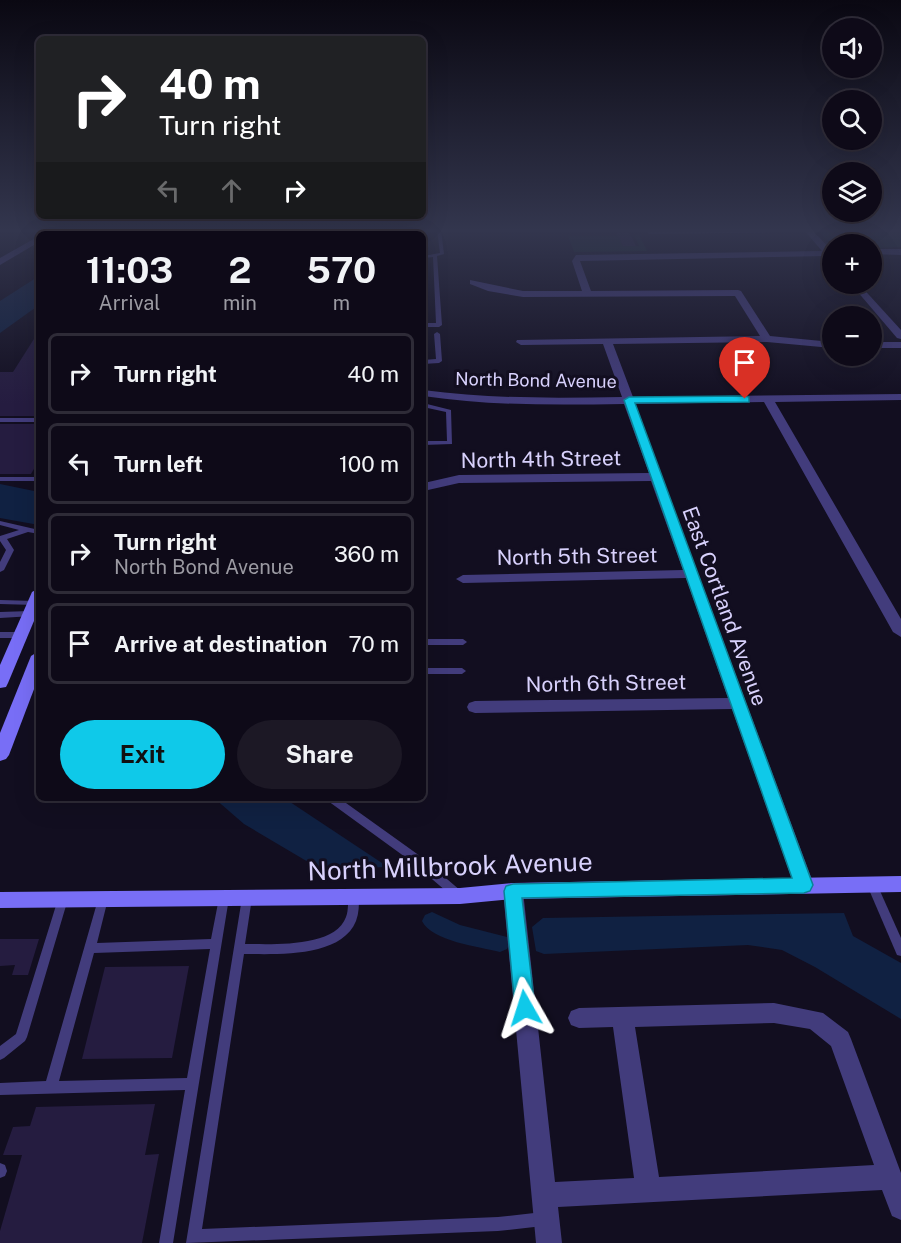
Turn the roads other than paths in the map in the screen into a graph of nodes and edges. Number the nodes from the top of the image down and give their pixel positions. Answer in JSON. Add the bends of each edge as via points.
{"nodes":[{"id":1,"x":437,"y":288,"type":"edge"},
{"id":2,"x":488,"y":288,"type":"edge"},
{"id":3,"x":586,"y":288,"type":"edge"},
{"id":4,"x":864,"y":294,"type":"edge"},
{"id":5,"x":588,"y":295,"type":"junction"},
{"id":6,"x":426,"y":325,"type":"edge"},
{"id":7,"x":438,"y":334,"type":"dead end"},
{"id":8,"x":901,"y":336,"type":"edge"},
{"id":9,"x":767,"y":339,"type":"junction"},
{"id":10,"x":607,"y":341,"type":"junction"},
{"id":11,"x":521,"y":342,"type":"dead end"},
{"id":12,"x":822,"y":344,"type":"edge"},
{"id":13,"x":882,"y":345,"type":"edge"},
{"id":14,"x":901,"y":345,"type":"edge"},
{"id":15,"x":426,"y":362,"type":"edge"},
{"id":16,"x":426,"y":394,"type":"edge"},
{"id":17,"x":439,"y":396,"type":"junction"},
{"id":18,"x":901,"y":397,"type":"edge"},
{"id":19,"x":768,"y":399,"type":"junction"},
{"id":20,"x":629,"y":400,"type":"junction"},
{"id":21,"x":427,"y":406,"type":"edge"},
{"id":22,"x":0,"y":420,"type":"edge"},
{"id":23,"x":36,"y":420,"type":"edge"},
{"id":24,"x":426,"y":443,"type":"edge"},
{"id":25,"x":656,"y":477,"type":"junction"},
{"id":26,"x":0,"y":479,"type":"edge"},
{"id":27,"x":36,"y":479,"type":"edge"},
{"id":28,"x":428,"y":486,"type":"dead end"},
{"id":29,"x":0,"y":523,"type":"edge"},
{"id":30,"x":28,"y":529,"type":"junction"},
{"id":31,"x":36,"y":531,"type":"edge"},
{"id":32,"x":2,"y":540,"type":"edge"},
{"id":33,"x":0,"y":570,"type":"edge"},
{"id":34,"x":692,"y":574,"type":"junction"},
{"id":35,"x":463,"y":579,"type":"dead end"},
{"id":36,"x":0,"y":602,"type":"edge"},
{"id":37,"x":34,"y":603,"type":"edge"},
{"id":38,"x":0,"y":615,"type":"edge"},
{"id":39,"x":901,"y":632,"type":"edge"},
{"id":40,"x":0,"y":635,"type":"edge"},
{"id":41,"x":21,"y":635,"type":"junction"},
{"id":42,"x":426,"y":642,"type":"edge"},
{"id":43,"x":463,"y":642,"type":"dead end"},
{"id":44,"x":36,"y":664,"type":"edge"},
{"id":45,"x":426,"y":671,"type":"edge"},
{"id":46,"x":462,"y":671,"type":"dead end"},
{"id":47,"x":0,"y":682,"type":"edge"},
{"id":48,"x":738,"y":703,"type":"junction"},
{"id":49,"x":475,"y":707,"type":"dead end"},
{"id":50,"x":0,"y":755,"type":"edge"},
{"id":51,"x":336,"y":801,"type":"edge"},
{"id":52,"x":901,"y":884,"type":"edge"},
{"id":53,"x":804,"y":885,"type":"junction"},
{"id":54,"x":872,"y":885,"type":"junction"},
{"id":55,"x":513,"y":891,"type":"junction"},
{"id":56,"x":354,"y":897,"type":"junction"},
{"id":57,"x":460,"y":897,"type":"junction"},
{"id":58,"x":224,"y":898,"type":"junction"},
{"id":59,"x":247,"y":898,"type":"junction"},
{"id":60,"x":103,"y":899,"type":"junction"},
{"id":61,"x":0,"y":900,"type":"edge"},
{"id":62,"x":63,"y":900,"type":"junction"},
{"id":63,"x":898,"y":939,"type":"edge"},
{"id":64,"x":89,"y":948,"type":"junction"},
{"id":65,"x":239,"y":949,"type":"junction"},
{"id":66,"x":215,"y":950,"type":"junction"},
{"id":67,"x":901,"y":951,"type":"edge"},
{"id":68,"x":623,"y":1017,"type":"junction"},
{"id":69,"x":579,"y":1018,"type":"dead end"},
{"id":70,"x":0,"y":1054,"type":"edge"},
{"id":71,"x":193,"y":1084,"type":"junction"},
{"id":72,"x":51,"y":1087,"type":"junction"},
{"id":73,"x":0,"y":1089,"type":"edge"},
{"id":74,"x":890,"y":1177,"type":"junction"},
{"id":75,"x":648,"y":1190,"type":"junction"},
{"id":76,"x":545,"y":1207,"type":"junction"},
{"id":77,"x":901,"y":1207,"type":"edge"},
{"id":78,"x":193,"y":1239,"type":"edge"},
{"id":79,"x":166,"y":1243,"type":"edge"},
{"id":80,"x":549,"y":1243,"type":"edge"}],
"edges":[{"from":1,"to":6,"type":"lane","via":[[439,325]]},
{"from":2,"to":5,"type":"street","via":[[523,294]]},
{"from":3,"to":5,"type":"street"},
{"from":4,"to":8,"type":"street"},
{"from":5,"to":9,"type":"street","via":[[738,293]]},
{"from":7,"to":15,"type":"lane","via":[[439,361]]},
{"from":9,"to":10,"type":"street"},
{"from":9,"to":12,"type":"street"},
{"from":10,"to":11,"type":"street"},
{"from":10,"to":20,"type":"street","name":"East Cortland Avenue"},
{"from":13,"to":14,"type":"street"},
{"from":16,"to":17,"type":"street","name":"North Bond Avenue"},
{"from":17,"to":20,"type":"street","name":"North Bond Avenue","via":[[514,402]]},
{"from":17,"to":21,"type":"lane"},
{"from":18,"to":19,"type":"street","name":"North Bond Avenue"},
{"from":19,"to":20,"type":"street","name":"North Bond Avenue"},
{"from":19,"to":39,"type":"street"},
{"from":20,"to":25,"type":"street","name":"East Cortland Avenue"},
{"from":21,"to":24,"type":"lane","via":[[449,411],[450,443]]},
{"from":22,"to":23,"type":"lane"},
{"from":25,"to":28,"type":"street","name":"North 4th Street","via":[[459,479]]},
{"from":25,"to":34,"type":"street","name":"East Cortland Avenue"},
{"from":26,"to":27,"type":"lane"},
{"from":29,"to":30,"type":"lane"},
{"from":30,"to":31,"type":"lane"},
{"from":30,"to":32,"type":"lane"},
{"from":32,"to":33,"type":"lane","via":[[10,550]]},
{"from":34,"to":35,"type":"street","name":"North 5th Street"},
{"from":34,"to":48,"type":"street","name":"East Cortland Avenue"},
{"from":36,"to":37,"type":"lane"},
{"from":37,"to":38,"type":"lane"},
{"from":37,"to":41,"type":"street"},
{"from":40,"to":41,"type":"lane"},
{"from":41,"to":47,"type":"street"},
{"from":42,"to":43,"type":"lane"},
{"from":44,"to":50,"type":"street"},
{"from":45,"to":46,"type":"lane"},
{"from":48,"to":49,"type":"street","name":"North 6th Street"},
{"from":48,"to":53,"type":"street","name":"East Cortland Avenue"},
{"from":51,"to":57,"type":"lane"},
{"from":52,"to":54,"type":"street","name":"North Millbrook Avenue"},
{"from":53,"to":54,"type":"street","name":"North Millbrook Avenue"},
{"from":53,"to":55,"type":"street","name":"North Millbrook Avenue"},
{"from":54,"to":63,"type":"lane"},
{"from":55,"to":57,"type":"street","name":"North Millbrook Avenue"},
{"from":55,"to":76,"type":"street"},
{"from":56,"to":57,"type":"street","name":"North Millbrook Avenue"},
{"from":56,"to":59,"type":"street","name":"North Millbrook Avenue"},
{"from":56,"to":65,"type":"lane","via":[[351,921],[338,934],[313,947]]},
{"from":58,"to":59,"type":"street","name":"North Millbrook Avenue"},
{"from":58,"to":60,"type":"street","name":"North Millbrook Avenue"},
{"from":58,"to":66,"type":"lane"},
{"from":59,"to":65,"type":"lane"},
{"from":60,"to":62,"type":"street","name":"North Millbrook Avenue"},
{"from":60,"to":64,"type":"lane"},
{"from":61,"to":62,"type":"street","name":"North Millbrook Avenue"},
{"from":62,"to":70,"type":"lane","via":[[21,1037]]},
{"from":63,"to":67,"type":"lane"},
{"from":64,"to":66,"type":"lane"},
{"from":64,"to":72,"type":"lane"},
{"from":65,"to":78,"type":"lane"},
{"from":66,"to":71,"type":"lane"},
{"from":68,"to":69,"type":"street"},
{"from":68,"to":74,"type":"street","via":[[774,1013],[815,1020],[840,1039]]},
{"from":68,"to":75,"type":"street"},
{"from":71,"to":72,"type":"lane"},
{"from":71,"to":79,"type":"lane"},
{"from":72,"to":73,"type":"lane"},
{"from":74,"to":75,"type":"street"},
{"from":74,"to":77,"type":"street"},
{"from":75,"to":76,"type":"street"},
{"from":76,"to":78,"type":"lane","via":[[498,1224]]},
{"from":76,"to":80,"type":"street"}]}
